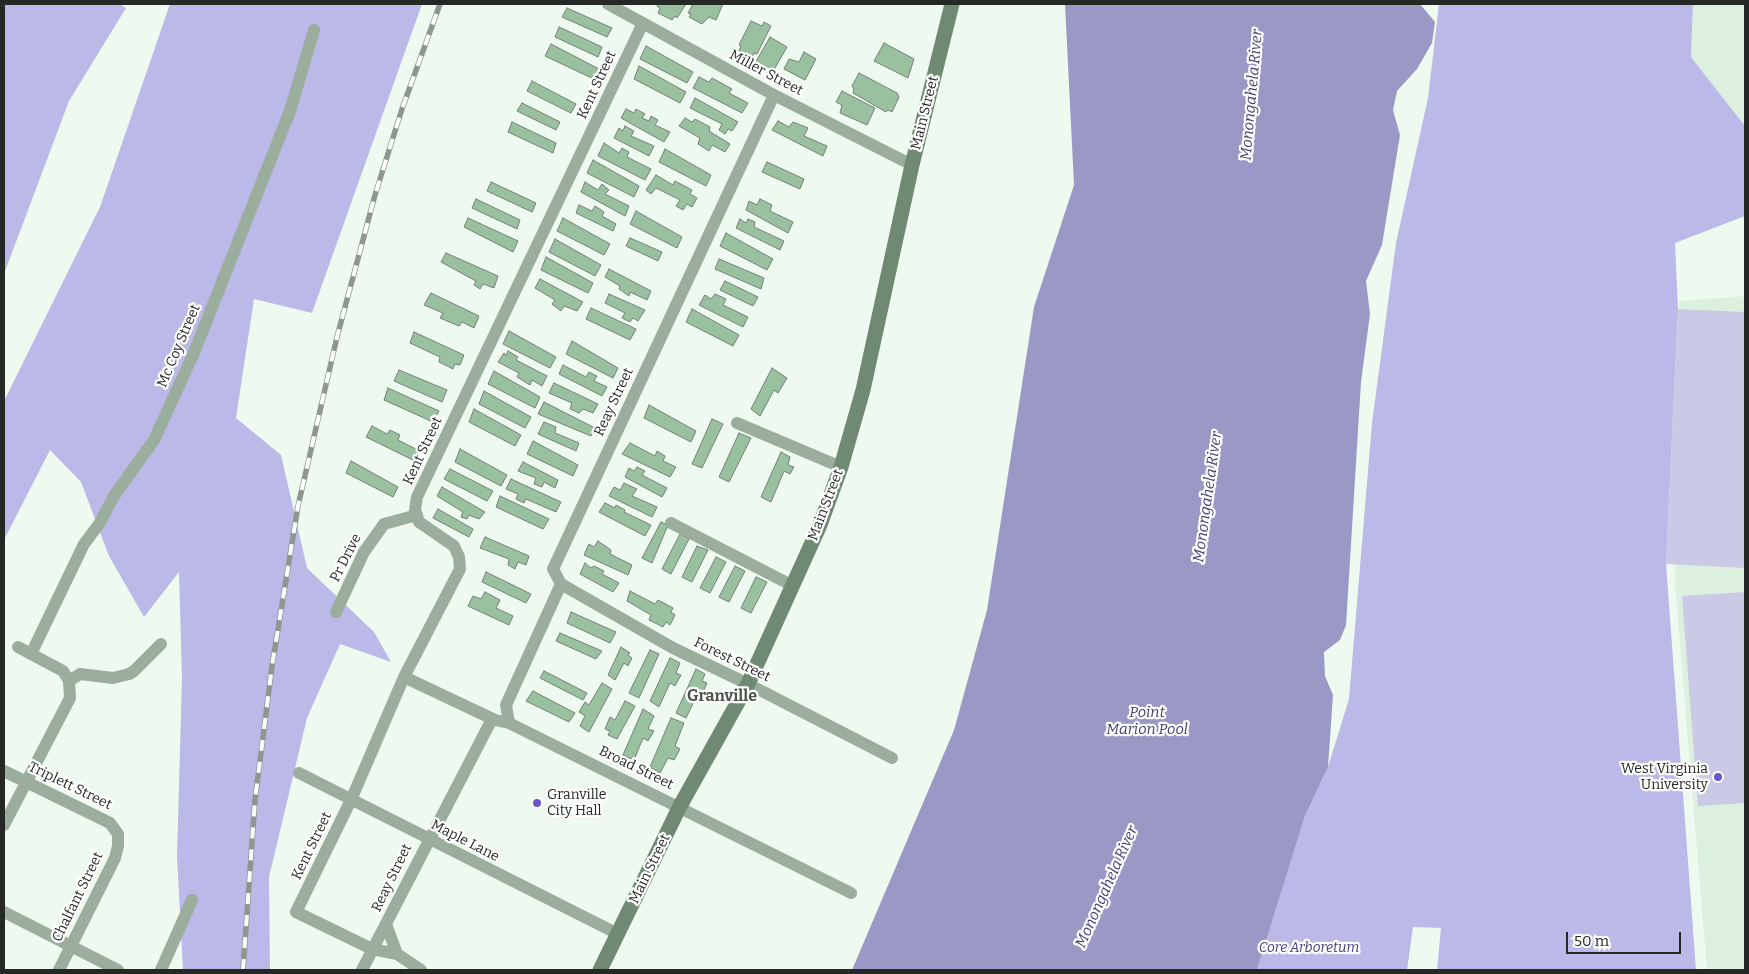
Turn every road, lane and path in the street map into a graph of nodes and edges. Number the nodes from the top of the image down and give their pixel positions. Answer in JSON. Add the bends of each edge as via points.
{"nodes":[{"id":1,"x":608,"y":4,"type":"edge"},
{"id":2,"x":952,"y":4,"type":"edge"},
{"id":3,"x":643,"y":23,"type":"junction"},
{"id":4,"x":314,"y":30,"type":"dead end"},
{"id":5,"x":774,"y":95,"type":"junction"},
{"id":6,"x":912,"y":165,"type":"junction"},
{"id":7,"x":738,"y":423,"type":"dead end"},
{"id":8,"x":841,"y":467,"type":"junction"},
{"id":9,"x":417,"y":515,"type":"junction"},
{"id":10,"x":672,"y":523,"type":"dead end"},
{"id":11,"x":561,"y":584,"type":"junction"},
{"id":12,"x":793,"y":586,"type":"junction"},
{"id":13,"x":336,"y":612,"type":"dead end"},
{"id":14,"x":161,"y":644,"type":"dead end"},
{"id":15,"x":18,"y":647,"type":"dead end"},
{"id":16,"x":31,"y":654,"type":"junction"},
{"id":17,"x":404,"y":678,"type":"junction"},
{"id":18,"x":69,"y":681,"type":"junction"},
{"id":19,"x":748,"y":684,"type":"junction"},
{"id":20,"x":492,"y":719,"type":"junction"},
{"id":21,"x":509,"y":723,"type":"junction"},
{"id":22,"x":892,"y":758,"type":"dead end"},
{"id":23,"x":4,"y":771,"type":"edge"},
{"id":24,"x":299,"y":773,"type":"dead end"},
{"id":25,"x":25,"y":781,"type":"junction"},
{"id":26,"x":351,"y":800,"type":"junction"},
{"id":27,"x":680,"y":806,"type":"junction"},
{"id":28,"x":4,"y":825,"type":"edge"},
{"id":29,"x":118,"y":834,"type":"joint"},
{"id":30,"x":428,"y":839,"type":"junction"},
{"id":31,"x":851,"y":893,"type":"dead end"},
{"id":32,"x":192,"y":900,"type":"dead end"},
{"id":33,"x":4,"y":912,"type":"edge"},
{"id":34,"x":386,"y":924,"type":"junction"},
{"id":35,"x":618,"y":934,"type":"junction"},
{"id":36,"x":71,"y":946,"type":"junction"},
{"id":37,"x":372,"y":949,"type":"junction"},
{"id":38,"x":397,"y":954,"type":"junction"},
{"id":39,"x":59,"y":970,"type":"edge"},
{"id":40,"x":118,"y":970,"type":"edge"},
{"id":41,"x":161,"y":970,"type":"edge"},
{"id":42,"x":362,"y":970,"type":"edge"},
{"id":43,"x":421,"y":970,"type":"edge"},
{"id":44,"x":600,"y":970,"type":"edge"}],
"edges":[{"from":1,"to":3,"type":"street","name":"Miller Street"},
{"from":2,"to":6,"type":"main road","name":"Main Street"},
{"from":3,"to":5,"type":"street","name":"Miller Street"},
{"from":3,"to":9,"type":"street","name":"Kent Street","via":[[417,497]]},
{"from":4,"to":16,"type":"street","name":"Mc Coy Street","via":[[290,111],[193,356],[158,432],[84,544]]},
{"from":5,"to":6,"type":"street","name":"Miller Street"},
{"from":5,"to":11,"type":"street","name":"Reay Street","via":[[553,569]]},
{"from":6,"to":8,"type":"main road","name":"Main Street","via":[[865,382]]},
{"from":7,"to":8,"type":"street"},
{"from":8,"to":12,"type":"main road","name":"Main Street"},
{"from":9,"to":13,"type":"street","name":"Pr Drive","via":[[384,524],[364,552]]},
{"from":9,"to":17,"type":"street","name":"Kent Street","via":[[419,522],[454,546],[460,569]]},
{"from":10,"to":12,"type":"street"},
{"from":11,"to":19,"type":"street","name":"Forest Street","via":[[673,648]]},
{"from":11,"to":21,"type":"street","via":[[506,706]]},
{"from":12,"to":19,"type":"main road","name":"Main Street"},
{"from":14,"to":18,"type":"street","via":[[129,674],[113,678],[80,674]]},
{"from":15,"to":16,"type":"street"},
{"from":16,"to":18,"type":"street","via":[[64,671]]},
{"from":17,"to":20,"type":"street","name":"Broad Street"},
{"from":17,"to":26,"type":"street","name":"Kent Street"},
{"from":18,"to":25,"type":"street","via":[[70,698]]},
{"from":19,"to":22,"type":"street","name":"Forest Street"},
{"from":19,"to":27,"type":"main road","name":"Main Street"},
{"from":20,"to":21,"type":"street","name":"Broad Street"},
{"from":20,"to":30,"type":"street","name":"Reay Street"},
{"from":21,"to":27,"type":"street","name":"Broad Street"},
{"from":23,"to":25,"type":"street","name":"Triplett Street"},
{"from":24,"to":26,"type":"street","name":"Maple Lane"},
{"from":25,"to":28,"type":"street"},
{"from":25,"to":29,"type":"street","name":"Triplett Street","via":[[110,823]]},
{"from":26,"to":30,"type":"street","name":"Maple Lane"},
{"from":26,"to":37,"type":"street","name":"Kent Street","via":[[296,912]]},
{"from":27,"to":31,"type":"street","name":"Broad Street"},
{"from":27,"to":35,"type":"main road","name":"Main Street"},
{"from":29,"to":36,"type":"street","name":"Chalfant Street","via":[[115,858]]},
{"from":30,"to":34,"type":"street","name":"Reay Street"},
{"from":30,"to":35,"type":"street","name":"Maple Lane"},
{"from":32,"to":41,"type":"street"},
{"from":33,"to":36,"type":"street"},
{"from":34,"to":37,"type":"street","name":"Reay Street"},
{"from":34,"to":38,"type":"street"},
{"from":35,"to":44,"type":"main road","name":"Main Street"},
{"from":36,"to":39,"type":"street","name":"Chalfant Street"},
{"from":36,"to":40,"type":"street"},
{"from":37,"to":38,"type":"street"},
{"from":37,"to":42,"type":"street","name":"Reay Street"},
{"from":38,"to":43,"type":"street"}]}
